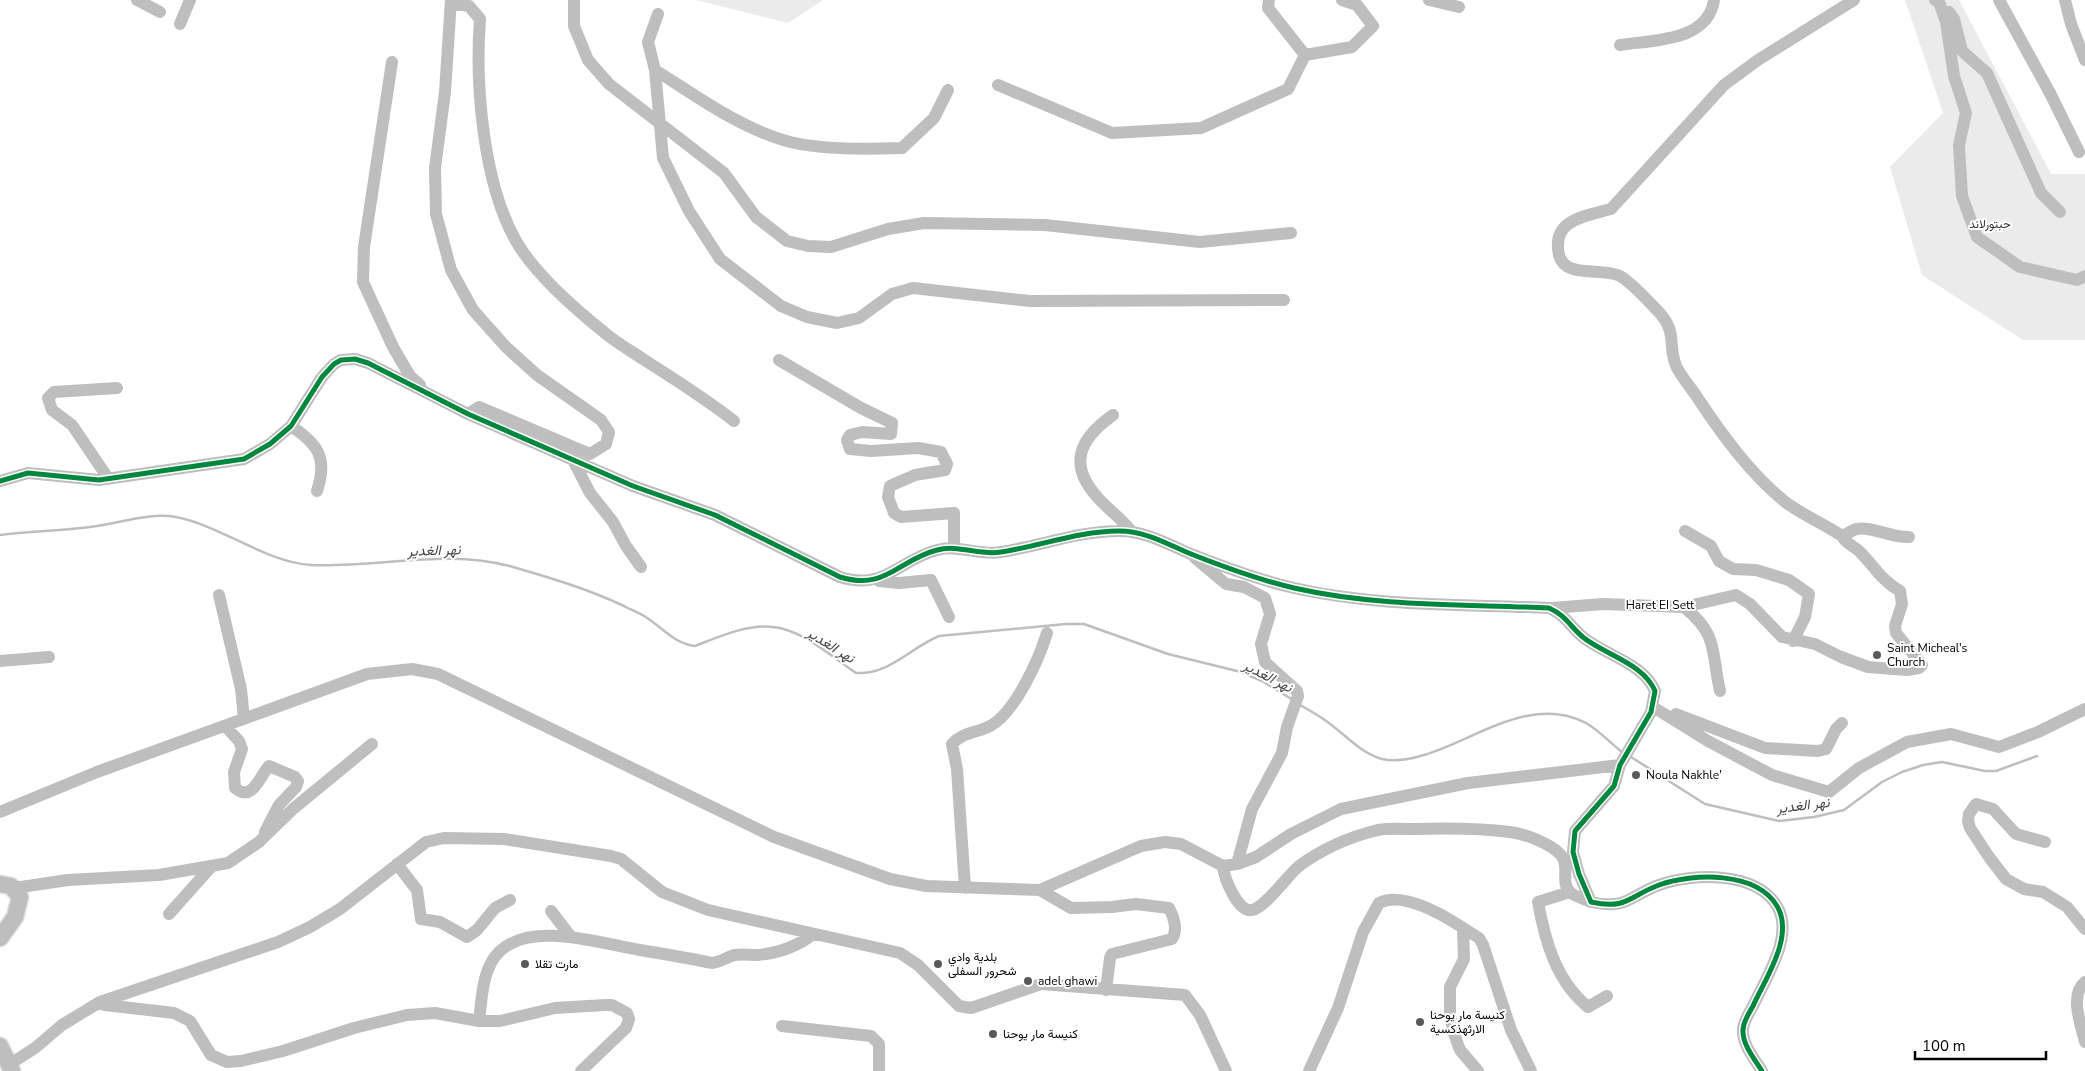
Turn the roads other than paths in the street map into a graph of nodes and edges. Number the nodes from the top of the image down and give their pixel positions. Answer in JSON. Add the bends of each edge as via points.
{"nodes":[{"id":1,"x":137,"y":0,"type":"edge"},
{"id":2,"x":190,"y":0,"type":"edge"},
{"id":3,"x":574,"y":0,"type":"edge"},
{"id":4,"x":1269,"y":0,"type":"edge"},
{"id":5,"x":1342,"y":0,"type":"edge"},
{"id":6,"x":1429,"y":0,"type":"edge"},
{"id":7,"x":1714,"y":0,"type":"edge"},
{"id":8,"x":1854,"y":0,"type":"edge"},
{"id":9,"x":1935,"y":0,"type":"edge"},
{"id":10,"x":1940,"y":0,"type":"edge"},
{"id":11,"x":1998,"y":0,"type":"edge"},
{"id":12,"x":2065,"y":0,"type":"edge"},
{"id":13,"x":451,"y":1,"type":"edge"},
{"id":14,"x":1459,"y":7,"type":"dead end"},
{"id":15,"x":160,"y":12,"type":"dead end"},
{"id":16,"x":658,"y":14,"type":"dead end"},
{"id":17,"x":180,"y":24,"type":"dead end"},
{"id":18,"x":1620,"y":45,"type":"dead end"},
{"id":19,"x":1305,"y":54,"type":"junction"},
{"id":20,"x":2085,"y":60,"type":"edge"},
{"id":21,"x":392,"y":62,"type":"dead end"},
{"id":22,"x":655,"y":70,"type":"junction"},
{"id":23,"x":998,"y":85,"type":"dead end"},
{"id":24,"x":948,"y":90,"type":"dead end"},
{"id":25,"x":660,"y":122,"type":"junction"},
{"id":26,"x":2079,"y":152,"type":"dead end"},
{"id":27,"x":2060,"y":212,"type":"dead end"},
{"id":28,"x":1291,"y":233,"type":"dead end"},
{"id":29,"x":2085,"y":276,"type":"edge"},
{"id":30,"x":1284,"y":300,"type":"dead end"},
{"id":31,"x":779,"y":360,"type":"dead end"},
{"id":32,"x":117,"y":388,"type":"dead end"},
{"id":33,"x":429,"y":394,"type":"junction"},
{"id":34,"x":468,"y":414,"type":"junction"},
{"id":35,"x":1113,"y":415,"type":"dead end"},
{"id":36,"x":734,"y":421,"type":"dead end"},
{"id":37,"x":291,"y":426,"type":"junction"},
{"id":38,"x":573,"y":460,"type":"junction"},
{"id":39,"x":108,"y":478,"type":"junction"},
{"id":40,"x":0,"y":481,"type":"edge"},
{"id":41,"x":317,"y":491,"type":"dead end"},
{"id":42,"x":1685,"y":531,"type":"dead end"},
{"id":43,"x":1132,"y":532,"type":"junction"},
{"id":44,"x":1842,"y":536,"type":"junction"},
{"id":45,"x":1909,"y":537,"type":"dead end"},
{"id":46,"x":954,"y":548,"type":"junction"},
{"id":47,"x":1190,"y":553,"type":"junction"},
{"id":48,"x":641,"y":567,"type":"dead end"},
{"id":49,"x":874,"y":581,"type":"junction"},
{"id":50,"x":219,"y":595,"type":"dead end"},
{"id":51,"x":1684,"y":607,"type":"junction"},
{"id":52,"x":1549,"y":608,"type":"junction"},
{"id":53,"x":949,"y":617,"type":"dead end"},
{"id":54,"x":1047,"y":633,"type":"dead end"},
{"id":55,"x":1788,"y":639,"type":"junction"},
{"id":56,"x":49,"y":657,"type":"dead end"},
{"id":57,"x":0,"y":661,"type":"edge"},
{"id":58,"x":1720,"y":691,"type":"dead end"},
{"id":59,"x":2085,"y":708,"type":"edge"},
{"id":60,"x":1656,"y":709,"type":"junction"},
{"id":61,"x":244,"y":719,"type":"junction"},
{"id":62,"x":1842,"y":723,"type":"dead end"},
{"id":63,"x":225,"y":726,"type":"junction"},
{"id":64,"x":372,"y":744,"type":"dead end"},
{"id":65,"x":1620,"y":765,"type":"junction"},
{"id":66,"x":0,"y":812,"type":"edge"},
{"id":67,"x":260,"y":842,"type":"junction"},
{"id":68,"x":2045,"y":842,"type":"dead end"},
{"id":69,"x":397,"y":864,"type":"junction"},
{"id":70,"x":1237,"y":864,"type":"junction"},
{"id":71,"x":1223,"y":866,"type":"junction"},
{"id":72,"x":211,"y":867,"type":"junction"},
{"id":73,"x":7,"y":886,"type":"edge"},
{"id":74,"x":965,"y":888,"type":"junction"},
{"id":75,"x":1040,"y":890,"type":"junction"},
{"id":76,"x":1570,"y":892,"type":"junction"},
{"id":77,"x":510,"y":900,"type":"dead end"},
{"id":78,"x":1591,"y":902,"type":"junction"},
{"id":79,"x":550,"y":911,"type":"dead end"},
{"id":80,"x":169,"y":914,"type":"dead end"},
{"id":81,"x":1463,"y":928,"type":"junction"},
{"id":82,"x":2085,"y":929,"type":"edge"},
{"id":83,"x":813,"y":934,"type":"junction"},
{"id":84,"x":571,"y":937,"type":"junction"},
{"id":85,"x":0,"y":938,"type":"edge"},
{"id":86,"x":2085,"y":982,"type":"edge"},
{"id":87,"x":1106,"y":990,"type":"junction"},
{"id":88,"x":1607,"y":996,"type":"dead end"},
{"id":89,"x":100,"y":1002,"type":"junction"},
{"id":90,"x":479,"y":1020,"type":"junction"},
{"id":91,"x":782,"y":1026,"type":"dead end"},
{"id":92,"x":2085,"y":1042,"type":"edge"},
{"id":93,"x":0,"y":1046,"type":"edge"},
{"id":94,"x":11,"y":1068,"type":"edge"},
{"id":95,"x":582,"y":1071,"type":"edge"},
{"id":96,"x":879,"y":1071,"type":"edge"},
{"id":97,"x":1226,"y":1071,"type":"edge"},
{"id":98,"x":1309,"y":1071,"type":"edge"},
{"id":99,"x":1478,"y":1071,"type":"edge"},
{"id":100,"x":1531,"y":1071,"type":"edge"},
{"id":101,"x":1762,"y":1071,"type":"edge"}],
"edges":[{"from":1,"to":15,"type":"street"},
{"from":2,"to":17,"type":"street"},
{"from":3,"to":25,"type":"street","via":[[574,26],[588,60],[609,84]]},
{"from":4,"to":19,"type":"street","via":[[1268,8]]},
{"from":5,"to":19,"type":"street","via":[[1357,5],[1373,26],[1352,47]]},
{"from":6,"to":14,"type":"street"},
{"from":7,"to":18,"type":"street","via":[[1704,21],[1691,32]]},
{"from":8,"to":44,"type":"street","via":[[1758,60],[1724,86],[1611,209],[1568,223],[1558,244],[1561,260],[1568,266],[1620,276],[1656,309],[1671,329],[1678,368],[1733,448],[1783,500]]},
{"from":9,"to":29,"type":"street","via":[[1939,2],[1946,22],[1954,76],[1966,113],[1960,145],[1962,196],[1977,237],[2020,267],[2078,280]]},
{"from":10,"to":27,"type":"street","via":[[1954,19],[1962,51],[1987,74],[2041,193]]},
{"from":11,"to":26,"type":"street","via":[[2043,78]]},
{"from":12,"to":20,"type":"street"},
{"from":13,"to":34,"type":"street","via":[[445,92],[434,168],[436,214],[451,270],[473,310],[506,347],[537,375],[601,420],[609,432],[606,444],[590,454],[479,407]]},
{"from":13,"to":36,"type":"street","via":[[469,6],[480,19],[477,58],[487,151],[500,208],[516,242],[552,287],[606,334]]},
{"from":16,"to":22,"type":"street","via":[[648,42]]},
{"from":19,"to":23,"type":"street","via":[[1288,89],[1202,128],[1112,133]]},
{"from":21,"to":33,"type":"street","via":[[364,247],[363,282],[397,354],[410,376]]},
{"from":22,"to":24,"type":"street","via":[[741,124],[791,142],[855,149],[902,148],[934,118]]},
{"from":22,"to":25,"type":"street"},
{"from":25,"to":28,"type":"street","via":[[724,173],[756,217],[786,241],[808,246],[831,247],[888,229],[924,223],[1045,225],[1200,242]]},
{"from":25,"to":30,"type":"street","via":[[663,158],[690,212],[720,259],[781,306],[807,317],[836,323],[859,318],[892,294],[913,288],[1030,302]]},
{"from":31,"to":46,"type":"street","via":[[892,423],[891,434],[862,432],[850,435],[847,444],[850,448],[871,451],[918,448],[941,452],[948,464],[945,470],[902,480],[890,486],[888,497],[894,513],[901,517],[954,513]]},
{"from":32,"to":39,"type":"street","via":[[54,392],[48,398],[52,410],[72,425]]},
{"from":33,"to":34,"type":"street"},
{"from":33,"to":37,"type":"street","via":[[368,363],[355,359],[341,360],[322,377]]},
{"from":34,"to":38,"type":"street"},
{"from":35,"to":43,"type":"street","via":[[1084,441],[1081,447],[1082,469],[1090,488]]},
{"from":37,"to":39,"type":"street","via":[[270,444],[244,459]]},
{"from":37,"to":41,"type":"street","via":[[310,440],[320,455],[322,462]]},
{"from":38,"to":48,"type":"street","via":[[590,493]]},
{"from":38,"to":49,"type":"street","via":[[633,486],[715,515],[840,577]]},
{"from":39,"to":40,"type":"street","via":[[90,480],[28,473]]},
{"from":42,"to":55,"type":"street","via":[[1712,546],[1719,561],[1733,569],[1756,570],[1789,580],[1809,594],[1805,617]]},
{"from":43,"to":46,"type":"street","via":[[1080,535],[999,553]]},
{"from":43,"to":47,"type":"street","via":[[1156,537]]},
{"from":44,"to":45,"type":"street","via":[[1858,529],[1888,533],[1895,538]]},
{"from":44,"to":55,"type":"street","via":[[1886,584],[1900,592],[1902,604],[1896,633],[1922,665],[1907,670],[1881,670],[1841,657],[1815,644]]},
{"from":46,"to":49,"type":"street","via":[[937,550]]},
{"from":47,"to":52,"type":"street","name":"Haret EI Sett","via":[[1273,582],[1339,598]]},
{"from":47,"to":70,"type":"street","via":[[1226,584],[1244,587],[1265,598],[1270,614],[1261,644],[1265,662],[1297,691],[1282,753],[1252,809]]},
{"from":49,"to":53,"type":"street","via":[[931,580]]},
{"from":50,"to":61,"type":"street","via":[[241,689]]},
{"from":51,"to":52,"type":"street","name":"Haret EI Sett","via":[[1603,604]]},
{"from":51,"to":55,"type":"street","name":"Haret EI Sett","via":[[1736,595]]},
{"from":51,"to":58,"type":"street","via":[[1701,620],[1713,644]]},
{"from":52,"to":60,"type":"street","via":[[1562,614],[1582,637],[1645,676],[1655,691]]},
{"from":54,"to":74,"type":"street","via":[[1026,684],[998,721],[964,735],[952,744],[957,769]]},
{"from":56,"to":57,"type":"street"},
{"from":59,"to":60,"type":"street","via":[[1999,747],[1951,734],[1907,742],[1859,768],[1829,792],[1772,775]]},
{"from":60,"to":62,"type":"street","via":[[1765,748],[1826,749]]},
{"from":60,"to":65,"type":"street"},
{"from":61,"to":63,"type":"street"},
{"from":61,"to":74,"type":"street","via":[[367,674],[425,670],[774,837],[890,879],[926,886]]},
{"from":63,"to":66,"type":"street","via":[[97,772]]},
{"from":63,"to":67,"type":"street","via":[[242,749],[234,772],[235,788],[239,792],[258,785],[269,766],[298,781],[278,806]]},
{"from":64,"to":67,"type":"street","via":[[292,809]]},
{"from":65,"to":70,"type":"street","via":[[1468,783],[1341,809],[1291,834],[1256,857]]},
{"from":65,"to":78,"type":"street","via":[[1614,786],[1582,821],[1573,838],[1576,864]]},
{"from":67,"to":72,"type":"street","via":[[228,862]]},
{"from":68,"to":82,"type":"street","via":[[2016,834],[1993,809],[1976,804],[1969,814],[1970,828],[2006,879],[2024,889],[2043,892],[2067,907]]},
{"from":69,"to":77,"type":"street","via":[[416,890],[422,919],[440,922],[464,936],[477,930],[495,908]]},
{"from":69,"to":83,"type":"street","via":[[426,842],[460,837],[504,839],[601,853],[621,859],[662,892],[674,897],[737,918]]},
{"from":69,"to":89,"type":"street","via":[[340,909],[278,942]]},
{"from":70,"to":71,"type":"street"},
{"from":71,"to":75,"type":"street","via":[[1181,844],[1165,842],[1141,846]]},
{"from":71,"to":76,"type":"street","via":[[1226,881],[1240,905],[1251,910],[1260,906],[1298,867],[1319,852],[1379,830],[1451,828],[1510,832],[1532,839],[1563,856],[1566,866],[1564,882]]},
{"from":72,"to":73,"type":"street","via":[[159,875]]},
{"from":72,"to":80,"type":"street"},
{"from":73,"to":85,"type":"main road","via":[[20,897],[19,905],[15,917]]},
{"from":74,"to":75,"type":"street"},
{"from":75,"to":87,"type":"street","via":[[1071,908],[1136,904],[1169,908],[1174,917],[1172,939],[1112,954]]},
{"from":76,"to":78,"type":"street"},
{"from":76,"to":88,"type":"street","via":[[1538,902],[1544,936],[1556,967],[1577,999],[1588,1007]]},
{"from":78,"to":101,"type":"street","via":[[1615,905],[1657,886],[1694,877],[1745,883],[1772,898],[1782,918],[1782,938],[1743,1030],[1747,1047]]},
{"from":79,"to":84,"type":"street"},
{"from":81,"to":98,"type":"street","via":[[1444,916],[1402,900],[1387,899],[1379,903],[1362,932],[1338,1008]]},
{"from":81,"to":99,"type":"street","via":[[1464,959],[1450,987],[1450,1015],[1460,1050]]},
{"from":81,"to":100,"type":"street","via":[[1484,944],[1512,1030]]},
{"from":83,"to":84,"type":"street","via":[[804,942],[788,948],[760,955],[734,956],[712,963]]},
{"from":83,"to":87,"type":"street","via":[[900,953],[918,965],[959,1006],[971,1008],[1041,984]]},
{"from":84,"to":90,"type":"street","via":[[529,937],[500,951],[486,978]]},
{"from":86,"to":92,"type":"street","via":[[2077,994]]},
{"from":87,"to":97,"type":"street","via":[[1184,995],[1200,1015]]},
{"from":89,"to":90,"type":"street","via":[[184,1017],[211,1054],[227,1062],[283,1051],[407,1015],[435,1013]]},
{"from":89,"to":94,"type":"street","via":[[62,1025]]},
{"from":90,"to":95,"type":"street","via":[[500,1021],[578,1006],[605,1005],[627,1013],[626,1028]]},
{"from":91,"to":96,"type":"street","via":[[871,1036],[879,1044]]},
{"from":93,"to":94,"type":"main road"}]}
